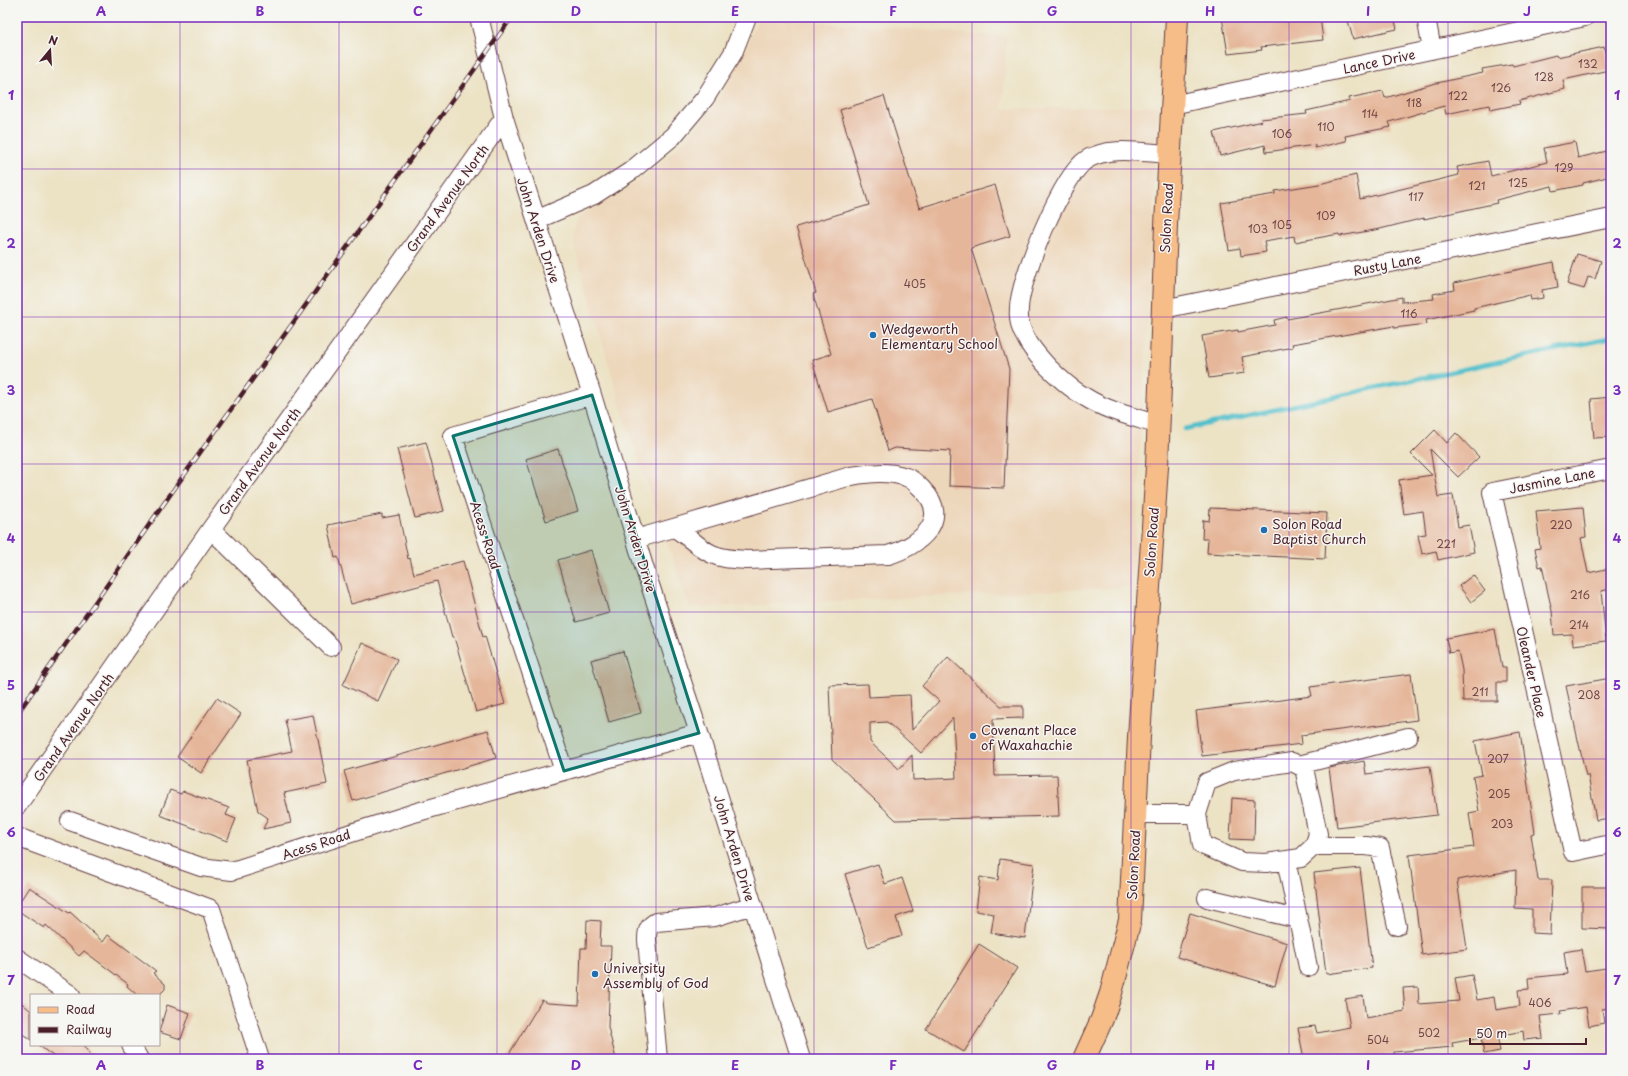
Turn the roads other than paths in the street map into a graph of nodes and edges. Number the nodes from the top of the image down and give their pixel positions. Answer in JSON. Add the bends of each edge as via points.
{"nodes":[{"id":1,"x":479,"y":17,"type":"edge"},
{"id":2,"x":747,"y":17,"type":"edge"},
{"id":3,"x":1177,"y":17,"type":"edge"},
{"id":4,"x":1426,"y":17,"type":"edge"},
{"id":5,"x":1585,"y":17,"type":"edge"},
{"id":6,"x":1432,"y":50,"type":"junction"},
{"id":7,"x":1172,"y":105,"type":"junction"},
{"id":8,"x":504,"y":118,"type":"junction"},
{"id":9,"x":1170,"y":154,"type":"junction"},
{"id":10,"x":1611,"y":218,"type":"edge"},
{"id":11,"x":536,"y":220,"type":"junction"},
{"id":12,"x":1163,"y":309,"type":"junction"},
{"id":13,"x":592,"y":395,"type":"junction"},
{"id":14,"x":1159,"y":425,"type":"junction"},
{"id":15,"x":1611,"y":469,"type":"edge"},
{"id":16,"x":1492,"y":492,"type":"joint"},
{"id":17,"x":674,"y":528,"type":"junction"},
{"id":18,"x":211,"y":529,"type":"junction"},
{"id":19,"x":636,"y":539,"type":"junction"},
{"id":20,"x":331,"y":647,"type":"dead end"},
{"id":21,"x":699,"y":733,"type":"junction"},
{"id":22,"x":1408,"y":737,"type":"dead end"},
{"id":23,"x":1299,"y":765,"type":"junction"},
{"id":24,"x":564,"y":771,"type":"junction"},
{"id":25,"x":17,"y":806,"type":"edge"},
{"id":26,"x":1135,"y":814,"type":"junction"},
{"id":27,"x":1197,"y":814,"type":"junction"},
{"id":28,"x":70,"y":821,"type":"dead end"},
{"id":29,"x":17,"y":837,"type":"edge"},
{"id":30,"x":1611,"y":844,"type":"edge"},
{"id":31,"x":1314,"y":846,"type":"junction"},
{"id":32,"x":1286,"y":860,"type":"junction"},
{"id":33,"x":1207,"y":898,"type":"dead end"},
{"id":34,"x":753,"y":905,"type":"junction"},
{"id":35,"x":1298,"y":919,"type":"junction"},
{"id":36,"x":1397,"y":926,"type":"dead end"},
{"id":37,"x":17,"y":958,"type":"edge"},
{"id":38,"x":1308,"y":967,"type":"dead end"},
{"id":39,"x":70,"y":994,"type":"edge"},
{"id":40,"x":132,"y":1046,"type":"edge"},
{"id":41,"x":139,"y":1059,"type":"edge"},
{"id":42,"x":260,"y":1059,"type":"edge"},
{"id":43,"x":658,"y":1059,"type":"edge"},
{"id":44,"x":801,"y":1059,"type":"edge"},
{"id":45,"x":1084,"y":1059,"type":"edge"}],
"edges":[{"from":1,"to":8,"type":"street","name":"John Arden Drive"},
{"from":2,"to":11,"type":"street","via":[[732,53],[705,98],[674,136],[631,171],[594,195]]},
{"from":3,"to":7,"type":"main road","name":"Solon Road"},
{"from":4,"to":6,"type":"street"},
{"from":5,"to":6,"type":"street","name":"Lance Drive"},
{"from":6,"to":7,"type":"street","name":"Lance Drive"},
{"from":7,"to":9,"type":"main road","name":"Solon Road"},
{"from":8,"to":11,"type":"street","name":"John Arden Drive"},
{"from":8,"to":18,"type":"street","name":"Grand Avenue North"},
{"from":9,"to":12,"type":"main road","name":"Solon Road"},
{"from":9,"to":14,"type":"street","via":[[1116,152],[1086,160],[1073,175],[1047,220],[1022,285],[1019,310],[1026,339],[1061,380],[1086,398]]},
{"from":10,"to":12,"type":"street","name":"Rusty Lane"},
{"from":11,"to":13,"type":"street","name":"John Arden Drive"},
{"from":12,"to":14,"type":"main road","name":"Solon Road"},
{"from":13,"to":19,"type":"street","name":"John Arden Drive"},
{"from":13,"to":24,"type":"street","name":"Acess Road","via":[[453,436]]},
{"from":14,"to":26,"type":"main road","name":"Solon Road"},
{"from":15,"to":16,"type":"street","name":"Jasmine Lane"},
{"from":16,"to":30,"type":"street","name":"Oleander Place","via":[[1573,852]]},
{"from":17,"to":17,"type":"street","via":[[851,476],[874,472],[907,477],[916,482],[933,504],[934,516],[930,528],[923,536],[913,544],[888,555],[746,560],[724,558],[711,554]]},
{"from":17,"to":19,"type":"street"},
{"from":18,"to":20,"type":"street"},
{"from":18,"to":25,"type":"street","name":"Grand Avenue North"},
{"from":19,"to":21,"type":"street","name":"John Arden Drive"},
{"from":21,"to":24,"type":"street","name":"Acess Road"},
{"from":21,"to":34,"type":"street","name":"John Arden Drive"},
{"from":22,"to":23,"type":"street"},
{"from":23,"to":27,"type":"street","via":[[1292,762],[1234,771],[1207,782]]},
{"from":23,"to":31,"type":"street","via":[[1304,768],[1318,834]]},
{"from":24,"to":28,"type":"street","name":"Acess Road","via":[[414,813],[232,871],[201,867]]},
{"from":26,"to":27,"type":"street"},
{"from":26,"to":45,"type":"main road","name":"Solon Road","via":[[1130,920],[1111,993]]},
{"from":27,"to":32,"type":"street","via":[[1202,844],[1242,862],[1266,863]]},
{"from":29,"to":42,"type":"street","via":[[210,909]]},
{"from":31,"to":32,"type":"street","via":[[1301,858]]},
{"from":31,"to":36,"type":"street","via":[[1380,848]]},
{"from":32,"to":35,"type":"street"},
{"from":33,"to":35,"type":"street"},
{"from":34,"to":43,"type":"street","via":[[715,917],[656,922],[650,925],[647,940]]},
{"from":34,"to":44,"type":"street","name":"John Arden Drive"},
{"from":35,"to":38,"type":"street"},
{"from":37,"to":39,"type":"street"},
{"from":40,"to":41,"type":"street"}]}
